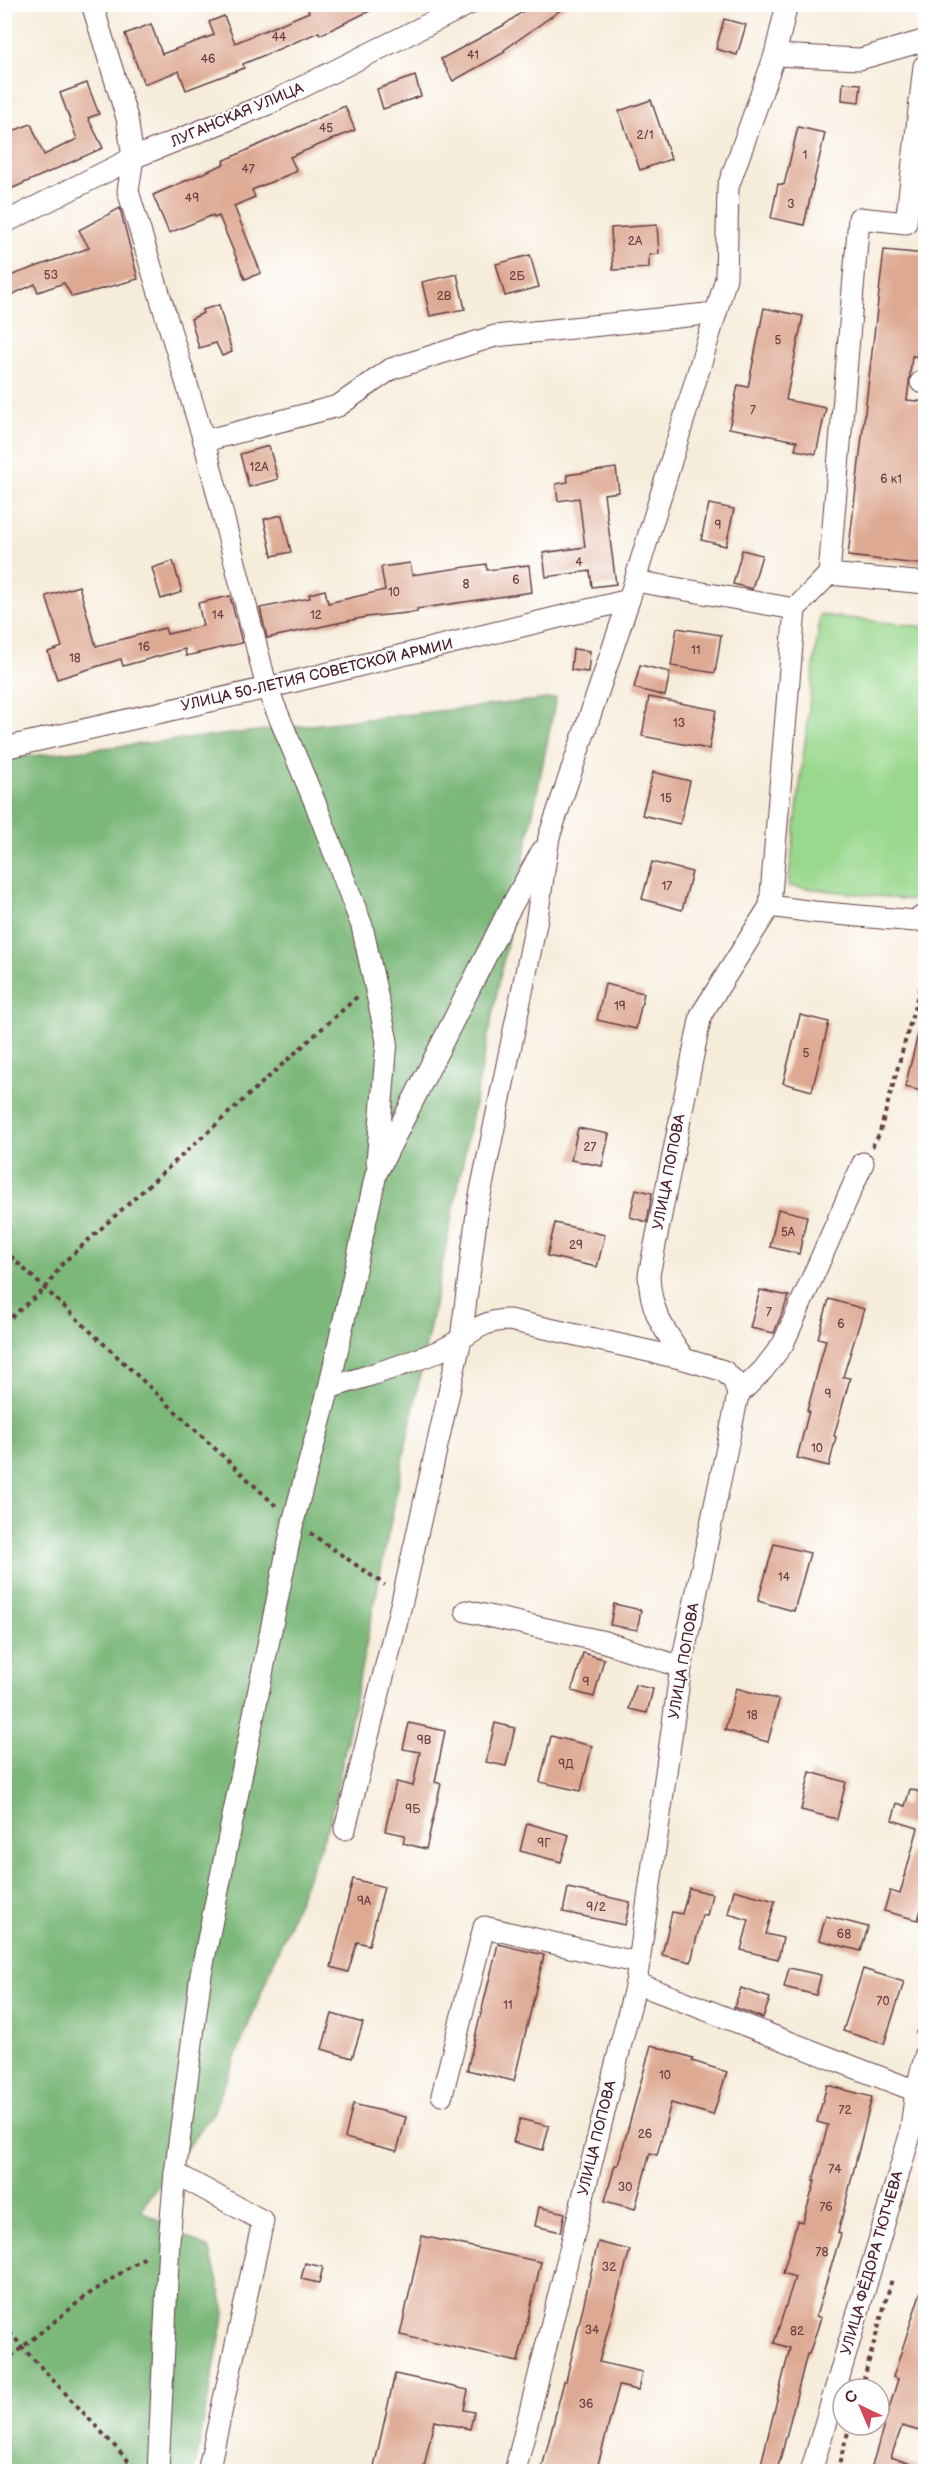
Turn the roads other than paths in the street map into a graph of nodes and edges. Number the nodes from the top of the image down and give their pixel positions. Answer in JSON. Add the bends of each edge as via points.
{"nodes":[{"id":1,"x":92,"y":4,"type":"edge"},
{"id":2,"x":469,"y":4,"type":"edge"},
{"id":3,"x":787,"y":4,"type":"edge"},
{"id":4,"x":926,"y":40,"type":"edge"},
{"id":5,"x":775,"y":55,"type":"junction"},
{"id":6,"x":924,"y":66,"type":"dead end"},
{"id":7,"x":133,"y":158,"type":"junction"},
{"id":8,"x":4,"y":223,"type":"edge"},
{"id":9,"x":716,"y":313,"type":"junction"},
{"id":10,"x":204,"y":441,"type":"junction"},
{"id":11,"x":829,"y":574,"type":"junction"},
{"id":12,"x":926,"y":583,"type":"edge"},
{"id":13,"x":632,"y":590,"type":"junction"},
{"id":14,"x":795,"y":609,"type":"junction"},
{"id":15,"x":267,"y":688,"type":"junction"},
{"id":16,"x":4,"y":748,"type":"edge"},
{"id":17,"x":549,"y":837,"type":"junction"},
{"id":18,"x":770,"y":906,"type":"junction"},
{"id":19,"x":926,"y":914,"type":"edge"},
{"id":20,"x":863,"y":1163,"type":"road end"},
{"id":21,"x":376,"y":1174,"type":"junction"},
{"id":22,"x":461,"y":1339,"type":"junction"},
{"id":23,"x":684,"y":1359,"type":"junction"},
{"id":24,"x":329,"y":1388,"type":"junction"},
{"id":25,"x":738,"y":1395,"type":"junction"},
{"id":26,"x":466,"y":1611,"type":"dead end"},
{"id":27,"x":681,"y":1667,"type":"junction"},
{"id":28,"x":345,"y":1830,"type":"dead end"},
{"id":29,"x":637,"y":1973,"type":"junction"},
{"id":30,"x":926,"y":2054,"type":"edge"},
{"id":31,"x":916,"y":2091,"type":"junction"},
{"id":32,"x":442,"y":2095,"type":"dead end"},
{"id":33,"x":918,"y":2140,"type":"edge"},
{"id":34,"x":175,"y":2173,"type":"junction"},
{"id":35,"x":158,"y":2472,"type":"edge"},
{"id":36,"x":208,"y":2472,"type":"edge"},
{"id":37,"x":515,"y":2472,"type":"edge"},
{"id":38,"x":812,"y":2472,"type":"edge"}],
"edges":[{"from":1,"to":7,"type":"street","via":[[127,118]]},
{"from":2,"to":7,"type":"street","name":"ЛУГАНСКАЯ УЛИЦА","via":[[268,104]]},
{"from":3,"to":5,"type":"street"},
{"from":4,"to":5,"type":"street","via":[[860,58]]},
{"from":5,"to":9,"type":"street","via":[[728,187],[726,278]]},
{"from":6,"to":11,"type":"street","via":[[906,223],[859,218]]},
{"from":7,"to":8,"type":"street","name":"ЛУГАНСКАЯ УЛИЦА"},
{"from":7,"to":10,"type":"street","via":[[128,191]]},
{"from":9,"to":10,"type":"street","via":[[495,336],[391,369],[338,406]]},
{"from":9,"to":13,"type":"street"},
{"from":10,"to":15,"type":"street"},
{"from":11,"to":12,"type":"street"},
{"from":11,"to":14,"type":"street"},
{"from":13,"to":14,"type":"street"},
{"from":13,"to":15,"type":"street","name":"УЛИЦА 50-ЛЕТИЯ СОВЕТСКОЙ АРМИИ"},
{"from":13,"to":17,"type":"street"},
{"from":14,"to":18,"type":"street"},
{"from":15,"to":16,"type":"street","name":"УЛИЦА 50-ЛЕТИЯ СОВЕТСКОЙ АРМИИ"},
{"from":15,"to":21,"type":"street","via":[[362,926],[387,1041]]},
{"from":17,"to":21,"type":"street"},
{"from":17,"to":22,"type":"street","via":[[536,924],[478,1205]]},
{"from":18,"to":19,"type":"street","via":[[915,921]]},
{"from":18,"to":23,"type":"street","name":"УЛИЦА ПОПОВА","via":[[701,1015],[649,1275],[649,1296],[656,1317]]},
{"from":20,"to":25,"type":"street","via":[[783,1344]]},
{"from":21,"to":24,"type":"street"},
{"from":22,"to":23,"type":"street","via":[[479,1325],[509,1320]]},
{"from":22,"to":24,"type":"street","via":[[441,1351]]},
{"from":22,"to":28,"type":"street"},
{"from":23,"to":25,"type":"street","via":[[724,1371],[734,1381]]},
{"from":24,"to":34,"type":"street","via":[[293,1522],[201,1974]]},
{"from":25,"to":27,"type":"street","name":"УЛИЦА ПОПОВА"},
{"from":26,"to":27,"type":"street","via":[[605,1642]]},
{"from":27,"to":29,"type":"street","name":"УЛИЦА ПОПОВА"},
{"from":29,"to":31,"type":"street"},
{"from":29,"to":32,"type":"street","via":[[484,1927]]},
{"from":29,"to":37,"type":"street","name":"УЛИЦА ПОПОВА"},
{"from":30,"to":31,"type":"street","name":"УЛИЦА ФЁДОРА ТЮТЧЕВА"},
{"from":31,"to":33,"type":"street","name":"УЛИЦА ФЁДОРА ТЮТЧЕВА"},
{"from":33,"to":38,"type":"street","name":"УЛИЦА ФЁДОРА ТЮТЧЕВА"},
{"from":34,"to":35,"type":"street"},
{"from":34,"to":36,"type":"street","via":[[263,2221]]}]}
